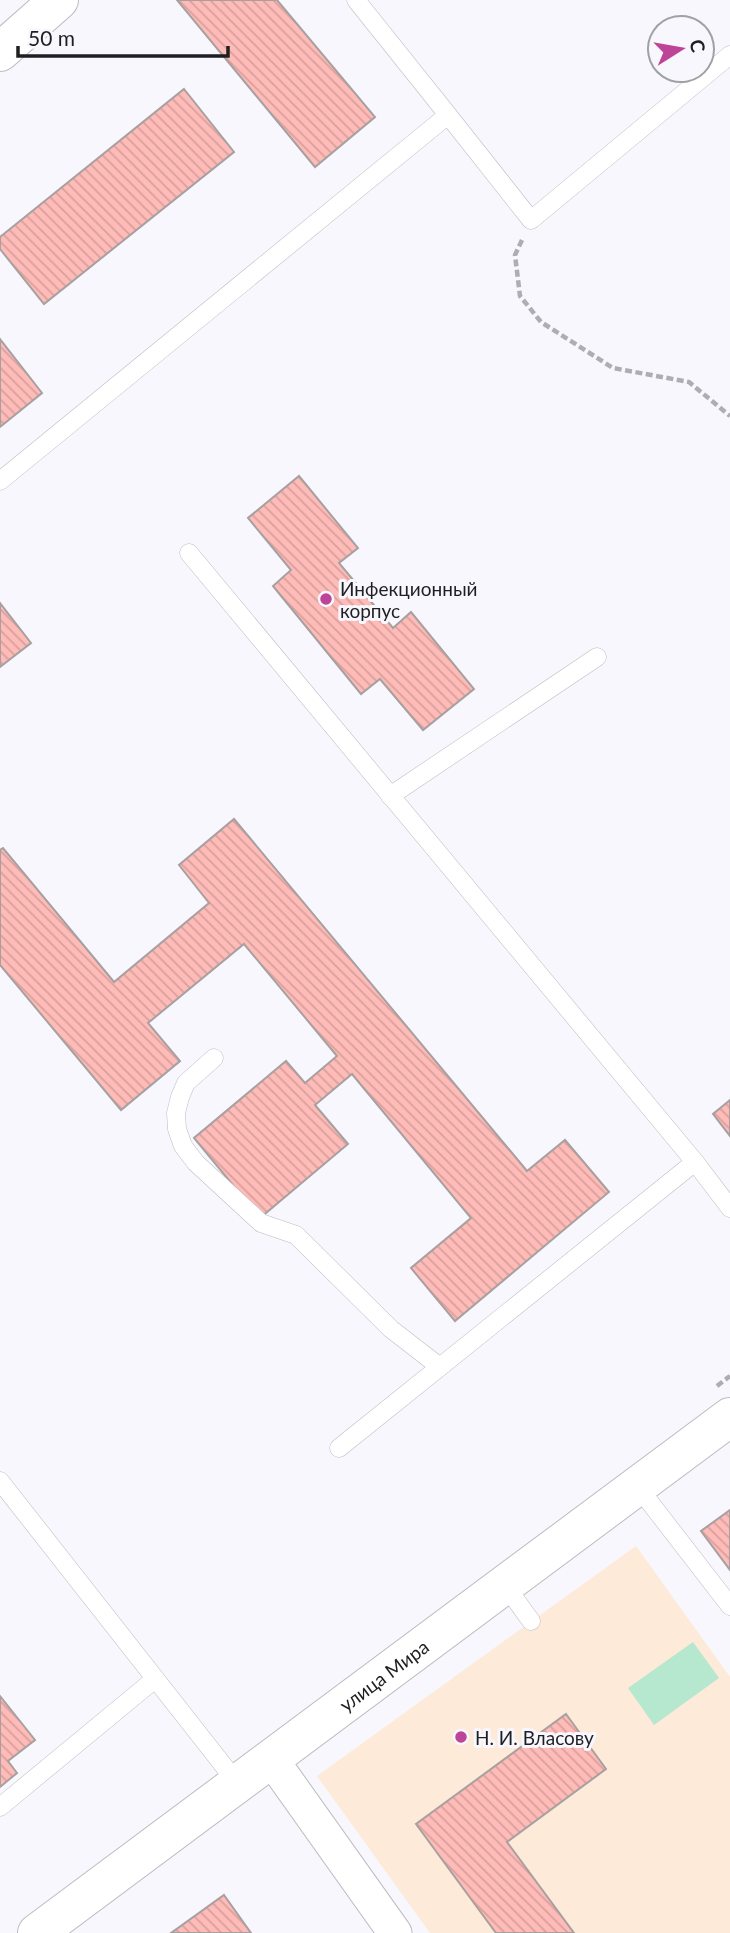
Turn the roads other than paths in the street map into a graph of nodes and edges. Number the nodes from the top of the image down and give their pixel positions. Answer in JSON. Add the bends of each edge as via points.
{"nodes":[{"id":1,"x":59,"y":0,"type":"edge"},
{"id":2,"x":356,"y":0,"type":"edge"},
{"id":3,"x":0,"y":52,"type":"edge"},
{"id":4,"x":730,"y":55,"type":"edge"},
{"id":5,"x":448,"y":115,"type":"junction"},
{"id":6,"x":0,"y":481,"type":"edge"},
{"id":7,"x":189,"y":553,"type":"dead end"},
{"id":8,"x":597,"y":657,"type":"dead end"},
{"id":9,"x":390,"y":796,"type":"junction"},
{"id":10,"x":214,"y":1058,"type":"dead end"},
{"id":11,"x":695,"y":1162,"type":"junction"},
{"id":12,"x":730,"y":1208,"type":"edge"},
{"id":13,"x":440,"y":1367,"type":"junction"},
{"id":14,"x":730,"y":1418,"type":"edge"},
{"id":15,"x":339,"y":1448,"type":"dead end"},
{"id":16,"x":0,"y":1480,"type":"edge"},
{"id":17,"x":638,"y":1487,"type":"junction"},
{"id":18,"x":505,"y":1585,"type":"junction"},
{"id":19,"x":729,"y":1602,"type":"edge"},
{"id":20,"x":531,"y":1621,"type":"dead end"},
{"id":21,"x":155,"y":1679,"type":"junction"},
{"id":22,"x":272,"y":1760,"type":"junction"},
{"id":23,"x":239,"y":1784,"type":"junction"},
{"id":24,"x":0,"y":1807,"type":"edge"},
{"id":25,"x":37,"y":1933,"type":"edge"},
{"id":26,"x":394,"y":1933,"type":"edge"}],
"edges":[{"from":1,"to":3,"type":"street"},
{"from":2,"to":5,"type":"lane"},
{"from":4,"to":5,"type":"lane","via":[[531,220]]},
{"from":5,"to":6,"type":"lane"},
{"from":7,"to":9,"type":"lane"},
{"from":8,"to":9,"type":"lane"},
{"from":9,"to":11,"type":"lane"},
{"from":10,"to":13,"type":"lane","via":[[186,1083],[180,1097],[176,1113],[183,1146],[261,1223],[296,1235],[391,1329]]},
{"from":11,"to":12,"type":"lane"},
{"from":11,"to":13,"type":"lane"},
{"from":13,"to":15,"type":"lane"},
{"from":14,"to":17,"type":"street","name":"улица Мира"},
{"from":16,"to":21,"type":"lane"},
{"from":17,"to":18,"type":"street","name":"улица Мира"},
{"from":17,"to":19,"type":"lane"},
{"from":18,"to":20,"type":"lane"},
{"from":18,"to":22,"type":"street","name":"улица Мира"},
{"from":21,"to":23,"type":"lane"},
{"from":21,"to":24,"type":"lane"},
{"from":22,"to":23,"type":"street","name":"улица Мира"},
{"from":22,"to":26,"type":"street"},
{"from":23,"to":25,"type":"street","name":"улица Мира"}]}
